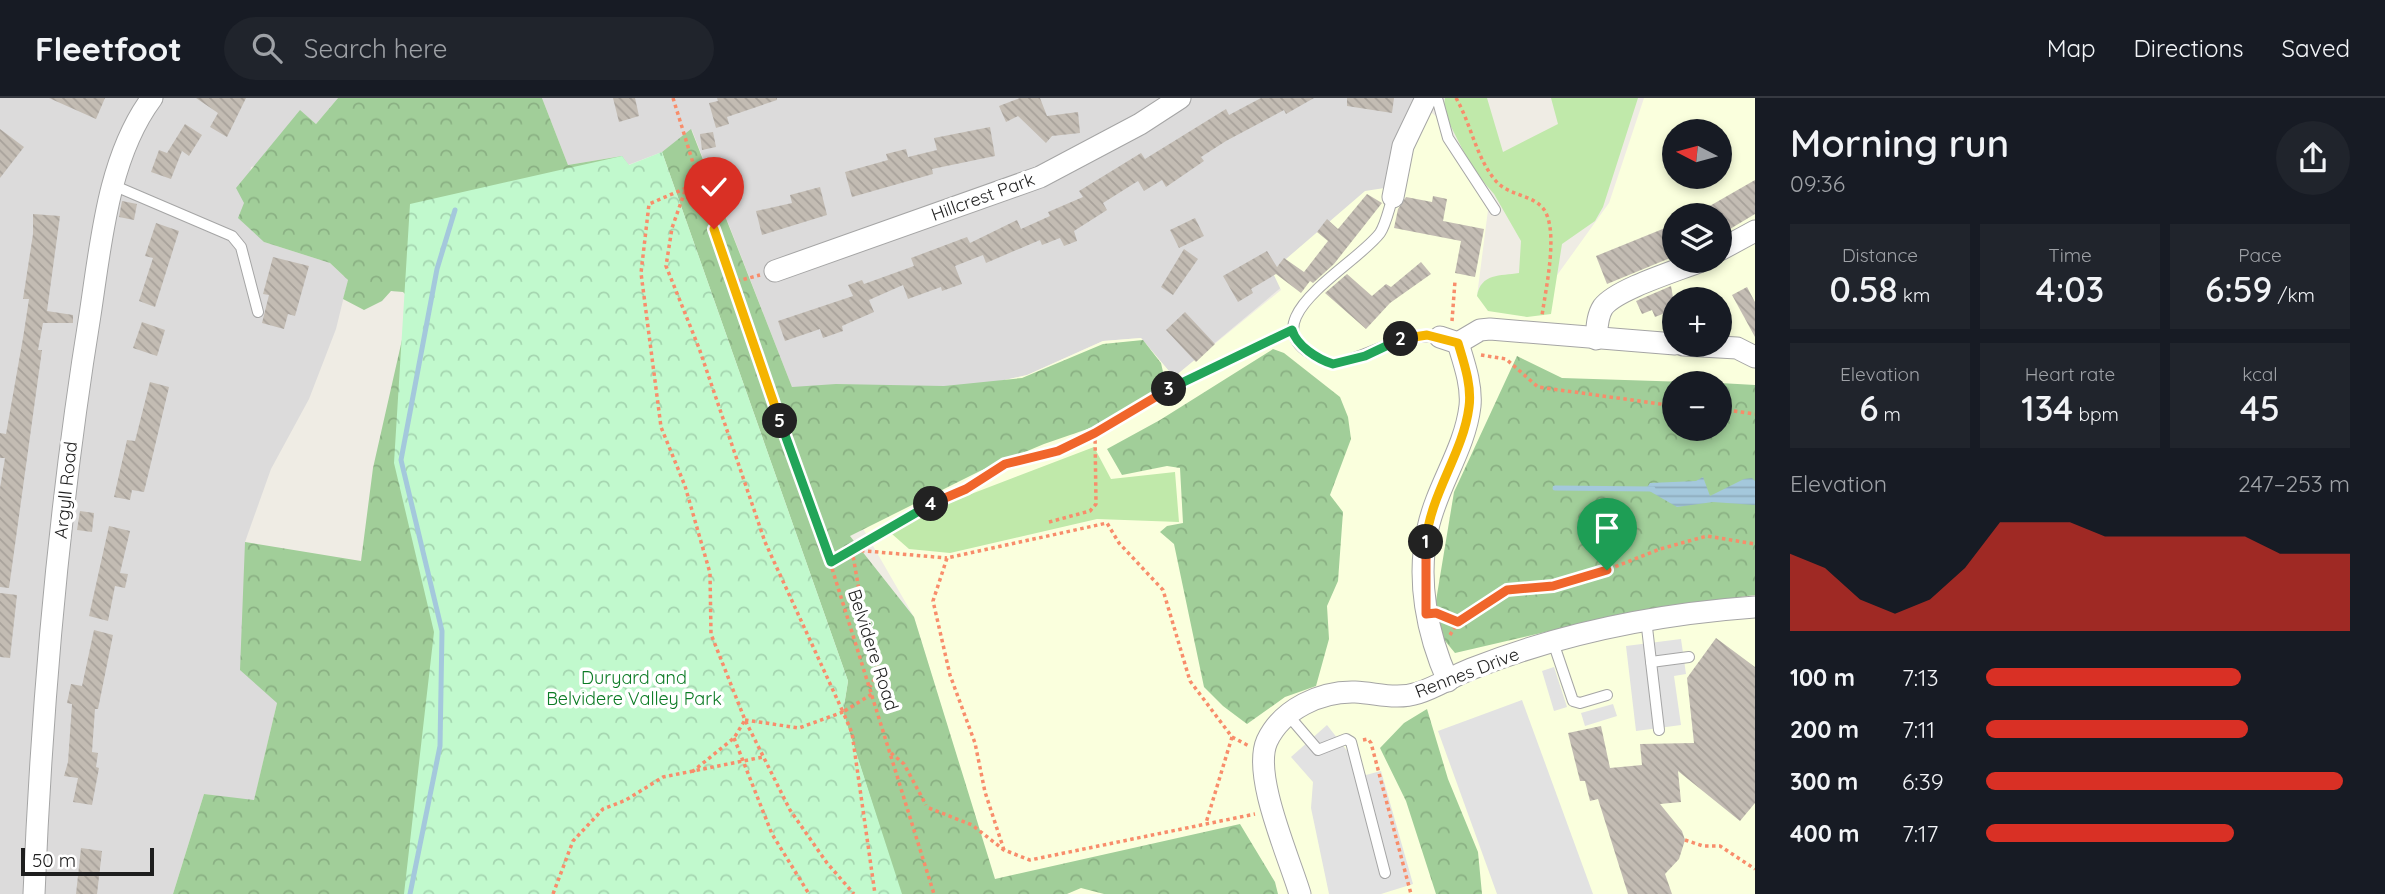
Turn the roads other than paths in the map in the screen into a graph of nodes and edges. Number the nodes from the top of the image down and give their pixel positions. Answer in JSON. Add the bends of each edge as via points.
{"nodes":[{"id":1,"x":152,"y":98,"type":"edge"},
{"id":2,"x":1180,"y":98,"type":"edge"},
{"id":3,"x":1426,"y":98,"type":"edge"},
{"id":4,"x":1437,"y":98,"type":"edge"},
{"id":5,"x":114,"y":186,"type":"junction"},
{"id":6,"x":1392,"y":197,"type":"joint"},
{"id":7,"x":1495,"y":210,"type":"dead end"},
{"id":8,"x":1755,"y":231,"type":"edge"},
{"id":9,"x":1732,"y":243,"type":"edge"},
{"id":10,"x":775,"y":271,"type":"road end"},
{"id":11,"x":1672,"y":273,"type":"edge"},
{"id":12,"x":258,"y":312,"type":"dead end"},
{"id":13,"x":1596,"y":339,"type":"junction"},
{"id":14,"x":1452,"y":343,"type":"junction"},
{"id":15,"x":1662,"y":343,"type":"edge"},
{"id":16,"x":1732,"y":348,"type":"edge"},
{"id":17,"x":1755,"y":357,"type":"edge"},
{"id":18,"x":1755,"y":607,"type":"edge"},
{"id":19,"x":1646,"y":619,"type":"junction"},
{"id":20,"x":1553,"y":642,"type":"junction"},
{"id":21,"x":1689,"y":657,"type":"dead end"},
{"id":22,"x":1651,"y":662,"type":"junction"},
{"id":23,"x":1448,"y":681,"type":"junction"},
{"id":24,"x":1607,"y":695,"type":"dead end"},
{"id":25,"x":1288,"y":715,"type":"junction"},
{"id":26,"x":1659,"y":730,"type":"dead end"},
{"id":27,"x":1385,"y":873,"type":"dead end"},
{"id":28,"x":34,"y":894,"type":"edge"},
{"id":29,"x":1300,"y":894,"type":"edge"}],
"edges":[{"from":1,"to":5,"type":"street","name":"Argyll Road","via":[[125,148]]},
{"from":2,"to":10,"type":"street","name":"Hillcrest Park","via":[[1040,177]]},
{"from":3,"to":6,"type":"street","via":[[1404,146]]},
{"from":4,"to":7,"type":"lane","via":[[1448,138]]},
{"from":5,"to":12,"type":"lane","via":[[232,236],[241,247]]},
{"from":5,"to":28,"type":"street","name":"Argyll Road","via":[[71,445],[50,647]]},
{"from":6,"to":14,"type":"lane","via":[[1380,232],[1297,310],[1294,337],[1333,364],[1365,356],[1400,339]]},
{"from":8,"to":9,"type":"street"},
{"from":11,"to":13,"type":"street","via":[[1604,305]]},
{"from":13,"to":14,"type":"street","via":[[1490,329]]},
{"from":13,"to":15,"type":"street"},
{"from":14,"to":23,"type":"street","via":[[1466,372],[1470,405],[1427,531],[1426,614]]},
{"from":16,"to":17,"type":"street"},
{"from":18,"to":19,"type":"street","name":"Rennes Drive"},
{"from":19,"to":20,"type":"street","name":"Rennes Drive"},
{"from":19,"to":22,"type":"lane"},
{"from":20,"to":23,"type":"street","name":"Rennes Drive","via":[[1469,669]]},
{"from":20,"to":24,"type":"lane","via":[[1573,701]]},
{"from":21,"to":22,"type":"lane"},
{"from":22,"to":26,"type":"lane"},
{"from":23,"to":25,"type":"street","name":"Rennes Drive","via":[[1401,697],[1329,694]]},
{"from":25,"to":27,"type":"lane","via":[[1318,750],[1346,739],[1351,742]]},
{"from":25,"to":29,"type":"street","name":"Rennes Drive","via":[[1276,727],[1264,754],[1265,789]]}]}
